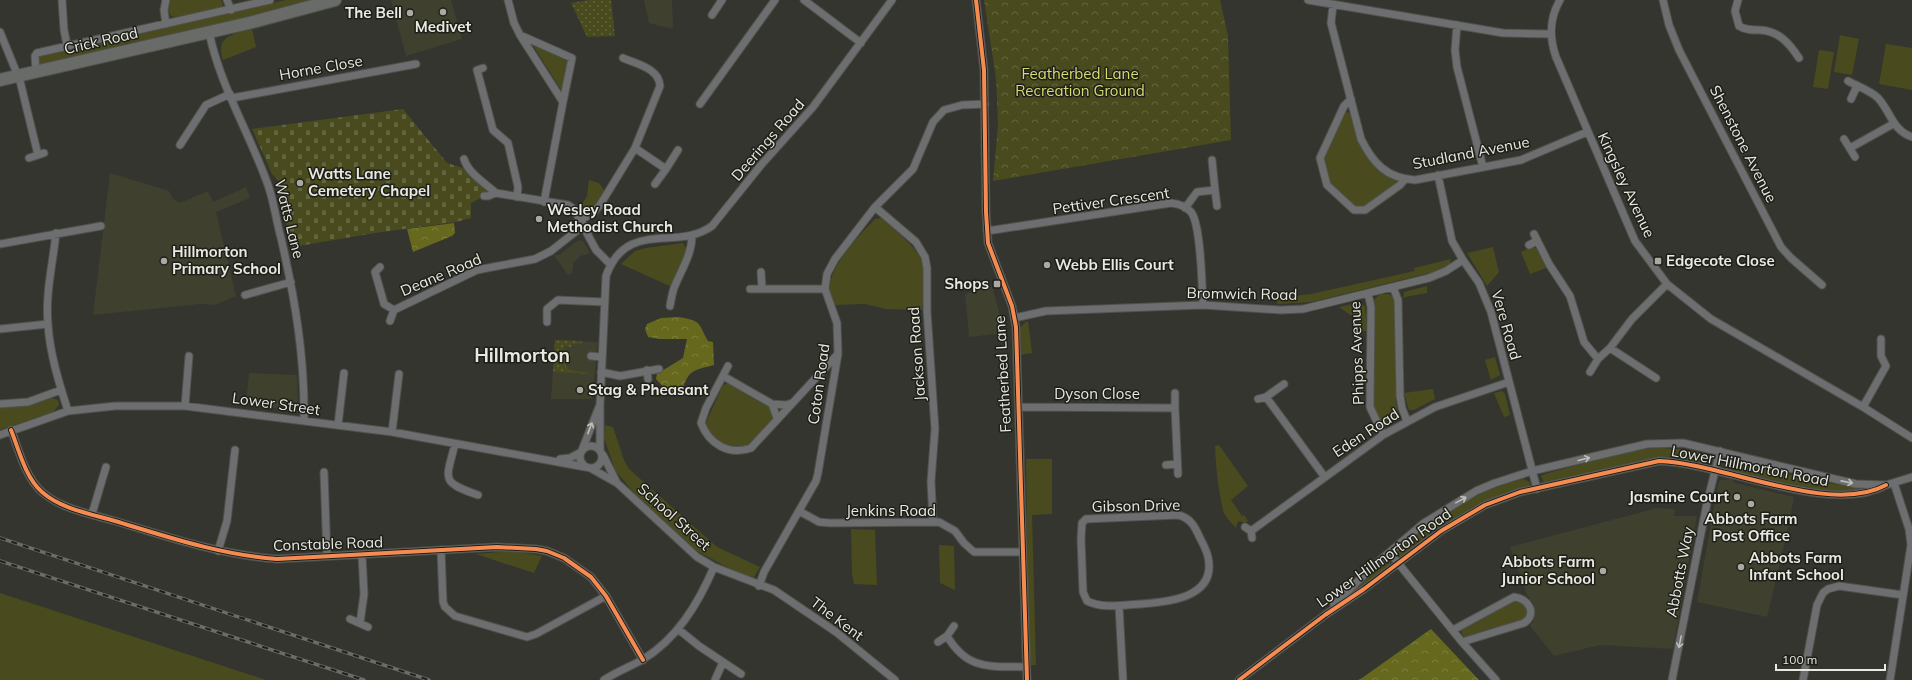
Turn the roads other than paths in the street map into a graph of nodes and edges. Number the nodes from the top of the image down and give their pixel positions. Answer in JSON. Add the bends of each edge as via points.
{"nodes":[{"id":1,"x":62,"y":0,"type":"edge"},
{"id":2,"x":166,"y":0,"type":"edge"},
{"id":3,"x":227,"y":0,"type":"edge"},
{"id":4,"x":270,"y":0,"type":"edge"},
{"id":5,"x":335,"y":0,"type":"edge"},
{"id":6,"x":508,"y":0,"type":"edge"},
{"id":7,"x":722,"y":0,"type":"edge"},
{"id":8,"x":775,"y":0,"type":"edge"},
{"id":9,"x":804,"y":0,"type":"edge"},
{"id":10,"x":892,"y":0,"type":"edge"},
{"id":11,"x":976,"y":0,"type":"edge"},
{"id":12,"x":1308,"y":0,"type":"edge"},
{"id":13,"x":1560,"y":0,"type":"edge"},
{"id":14,"x":1663,"y":0,"type":"edge"},
{"id":15,"x":1738,"y":0,"type":"edge"},
{"id":16,"x":1333,"y":5,"type":"junction"},
{"id":17,"x":231,"y":10,"type":"junction"},
{"id":18,"x":712,"y":15,"type":"dead end"},
{"id":19,"x":166,"y":24,"type":"junction"},
{"id":20,"x":1457,"y":25,"type":"junction"},
{"id":21,"x":0,"y":32,"type":"edge"},
{"id":22,"x":209,"y":32,"type":"junction"},
{"id":23,"x":1550,"y":34,"type":"junction"},
{"id":24,"x":520,"y":35,"type":"junction"},
{"id":25,"x":861,"y":43,"type":"junction"},
{"id":26,"x":67,"y":45,"type":"junction"},
{"id":27,"x":623,"y":58,"type":"dead end"},
{"id":28,"x":1799,"y":58,"type":"dead end"},
{"id":29,"x":416,"y":64,"type":"dead end"},
{"id":30,"x":484,"y":68,"type":"dead end"},
{"id":31,"x":36,"y":72,"type":"junction"},
{"id":32,"x":18,"y":77,"type":"junction"},
{"id":33,"x":0,"y":80,"type":"edge"},
{"id":34,"x":1848,"y":81,"type":"dead end"},
{"id":35,"x":1857,"y":86,"type":"junction"},
{"id":36,"x":231,"y":96,"type":"junction"},
{"id":37,"x":1351,"y":99,"type":"junction"},
{"id":38,"x":1851,"y":99,"type":"dead end"},
{"id":39,"x":563,"y":102,"type":"junction"},
{"id":40,"x":700,"y":104,"type":"dead end"},
{"id":41,"x":985,"y":104,"type":"junction"},
{"id":42,"x":1893,"y":124,"type":"junction"},
{"id":43,"x":1587,"y":132,"type":"junction"},
{"id":44,"x":1912,"y":137,"type":"edge"},
{"id":45,"x":1844,"y":138,"type":"dead end"},
{"id":46,"x":180,"y":145,"type":"dead end"},
{"id":47,"x":635,"y":148,"type":"junction"},
{"id":48,"x":1850,"y":148,"type":"junction"},
{"id":49,"x":678,"y":150,"type":"dead end"},
{"id":50,"x":1855,"y":157,"type":"dead end"},
{"id":51,"x":29,"y":158,"type":"dead end"},
{"id":52,"x":464,"y":159,"type":"dead end"},
{"id":53,"x":1212,"y":160,"type":"dead end"},
{"id":54,"x":1483,"y":166,"type":"junction"},
{"id":55,"x":666,"y":169,"type":"junction"},
{"id":56,"x":1438,"y":175,"type":"junction"},
{"id":57,"x":1405,"y":178,"type":"junction"},
{"id":58,"x":655,"y":184,"type":"dead end"},
{"id":59,"x":1215,"y":190,"type":"junction"},
{"id":60,"x":496,"y":193,"type":"junction"},
{"id":61,"x":484,"y":196,"type":"dead end"},
{"id":62,"x":517,"y":197,"type":"junction"},
{"id":63,"x":544,"y":202,"type":"junction"},
{"id":64,"x":1217,"y":206,"type":"dead end"},
{"id":65,"x":875,"y":207,"type":"junction"},
{"id":66,"x":1185,"y":208,"type":"junction"},
{"id":67,"x":583,"y":222,"type":"junction"},
{"id":68,"x":101,"y":226,"type":"dead end"},
{"id":69,"x":987,"y":231,"type":"junction"},
{"id":70,"x":56,"y":233,"type":"junction"},
{"id":71,"x":692,"y":235,"type":"junction"},
{"id":72,"x":0,"y":244,"type":"edge"},
{"id":73,"x":1528,"y":245,"type":"dead end"},
{"id":74,"x":1463,"y":260,"type":"junction"},
{"id":75,"x":610,"y":264,"type":"junction"},
{"id":76,"x":375,"y":270,"type":"dead end"},
{"id":77,"x":761,"y":272,"type":"dead end"},
{"id":78,"x":291,"y":282,"type":"junction"},
{"id":79,"x":1667,"y":284,"type":"junction"},
{"id":80,"x":1822,"y":285,"type":"dead end"},
{"id":81,"x":1393,"y":287,"type":"junction"},
{"id":82,"x":762,"y":288,"type":"junction"},
{"id":83,"x":750,"y":289,"type":"dead end"},
{"id":84,"x":826,"y":289,"type":"junction"},
{"id":85,"x":1368,"y":293,"type":"junction"},
{"id":86,"x":245,"y":295,"type":"dead end"},
{"id":87,"x":605,"y":302,"type":"junction"},
{"id":88,"x":1203,"y":305,"type":"junction"},
{"id":89,"x":670,"y":306,"type":"dead end"},
{"id":90,"x":394,"y":310,"type":"junction"},
{"id":91,"x":1014,"y":318,"type":"junction"},
{"id":92,"x":390,"y":321,"type":"dead end"},
{"id":93,"x":547,"y":322,"type":"dead end"},
{"id":94,"x":48,"y":324,"type":"junction"},
{"id":95,"x":0,"y":329,"type":"edge"},
{"id":96,"x":1880,"y":339,"type":"dead end"},
{"id":97,"x":1610,"y":348,"type":"junction"},
{"id":98,"x":838,"y":354,"type":"junction"},
{"id":99,"x":189,"y":356,"type":"dead end"},
{"id":100,"x":591,"y":356,"type":"dead end"},
{"id":101,"x":602,"y":357,"type":"junction"},
{"id":102,"x":1598,"y":359,"type":"junction"},
{"id":103,"x":728,"y":366,"type":"dead end"},
{"id":104,"x":659,"y":369,"type":"dead end"},
{"id":105,"x":647,"y":370,"type":"junction"},
{"id":106,"x":601,"y":372,"type":"junction"},
{"id":107,"x":1590,"y":372,"type":"dead end"},
{"id":108,"x":344,"y":373,"type":"dead end"},
{"id":109,"x":399,"y":374,"type":"dead end"},
{"id":110,"x":723,"y":376,"type":"junction"},
{"id":111,"x":1656,"y":378,"type":"dead end"},
{"id":112,"x":648,"y":379,"type":"dead end"},
{"id":113,"x":1509,"y":382,"type":"junction"},
{"id":114,"x":1284,"y":384,"type":"dead end"},
{"id":115,"x":61,"y":390,"type":"junction"},
{"id":116,"x":1175,"y":393,"type":"dead end"},
{"id":117,"x":1266,"y":397,"type":"junction"},
{"id":118,"x":1258,"y":399,"type":"dead end"},
{"id":119,"x":792,"y":402,"type":"junction"},
{"id":120,"x":0,"y":404,"type":"edge"},
{"id":121,"x":772,"y":404,"type":"junction"},
{"id":122,"x":600,"y":405,"type":"junction"},
{"id":123,"x":185,"y":406,"type":"junction"},
{"id":124,"x":1019,"y":407,"type":"junction"},
{"id":125,"x":1863,"y":407,"type":"junction"},
{"id":126,"x":1175,"y":408,"type":"junction"},
{"id":127,"x":68,"y":411,"type":"junction"},
{"id":128,"x":777,"y":418,"type":"junction"},
{"id":129,"x":304,"y":421,"type":"junction"},
{"id":130,"x":1407,"y":421,"type":"junction"},
{"id":131,"x":338,"y":425,"type":"junction"},
{"id":132,"x":11,"y":430,"type":"junction"},
{"id":133,"x":392,"y":432,"type":"junction"},
{"id":134,"x":0,"y":435,"type":"edge"},
{"id":135,"x":1384,"y":435,"type":"junction"},
{"id":136,"x":1912,"y":438,"type":"edge"},
{"id":137,"x":455,"y":444,"type":"junction"},
{"id":138,"x":235,"y":450,"type":"dead end"},
{"id":139,"x":581,"y":451,"type":"junction"},
{"id":140,"x":1720,"y":451,"type":"junction"},
{"id":141,"x":601,"y":452,"type":"junction"},
{"id":142,"x":550,"y":459,"type":"junction"},
{"id":143,"x":1177,"y":464,"type":"junction"},
{"id":144,"x":1166,"y":465,"type":"dead end"},
{"id":145,"x":106,"y":467,"type":"dead end"},
{"id":146,"x":588,"y":468,"type":"junction"},
{"id":147,"x":1716,"y":470,"type":"junction"},
{"id":148,"x":1532,"y":471,"type":"junction"},
{"id":149,"x":324,"y":472,"type":"dead end"},
{"id":150,"x":1178,"y":474,"type":"dead end"},
{"id":151,"x":1324,"y":476,"type":"junction"},
{"id":152,"x":1912,"y":477,"type":"edge"},
{"id":153,"x":617,"y":483,"type":"junction"},
{"id":154,"x":1894,"y":483,"type":"junction"},
{"id":155,"x":1886,"y":485,"type":"junction"},
{"id":156,"x":1537,"y":489,"type":"junction"},
{"id":157,"x":478,"y":495,"type":"dead end"},
{"id":158,"x":799,"y":511,"type":"junction"},
{"id":159,"x":92,"y":514,"type":"junction"},
{"id":160,"x":933,"y":522,"type":"junction"},
{"id":161,"x":1249,"y":532,"type":"dead end"},
{"id":162,"x":441,"y":550,"type":"junction"},
{"id":163,"x":218,"y":551,"type":"junction"},
{"id":164,"x":1022,"y":552,"type":"junction"},
{"id":165,"x":1390,"y":553,"type":"junction"},
{"id":166,"x":362,"y":555,"type":"junction"},
{"id":167,"x":1911,"y":555,"type":"edge"},
{"id":168,"x":327,"y":556,"type":"junction"},
{"id":169,"x":1398,"y":564,"type":"junction"},
{"id":170,"x":714,"y":568,"type":"junction"},
{"id":171,"x":759,"y":586,"type":"junction"},
{"id":172,"x":1903,"y":595,"type":"junction"},
{"id":173,"x":606,"y":596,"type":"junction"},
{"id":174,"x":1119,"y":606,"type":"junction"},
{"id":175,"x":1325,"y":615,"type":"junction"},
{"id":176,"x":350,"y":619,"type":"dead end"},
{"id":177,"x":360,"y":623,"type":"junction"},
{"id":178,"x":954,"y":626,"type":"dead end"},
{"id":179,"x":368,"y":627,"type":"dead end"},
{"id":180,"x":678,"y":630,"type":"junction"},
{"id":181,"x":1453,"y":630,"type":"junction"},
{"id":182,"x":947,"y":636,"type":"junction"},
{"id":183,"x":938,"y":642,"type":"dead end"},
{"id":184,"x":1462,"y":642,"type":"junction"},
{"id":185,"x":643,"y":660,"type":"junction"},
{"id":186,"x":723,"y":662,"type":"junction"},
{"id":187,"x":1026,"y":667,"type":"junction"},
{"id":188,"x":742,"y":674,"type":"dead end"},
{"id":189,"x":604,"y":680,"type":"edge"},
{"id":190,"x":715,"y":680,"type":"edge"},
{"id":191,"x":895,"y":680,"type":"edge"},
{"id":192,"x":1027,"y":680,"type":"edge"},
{"id":193,"x":1123,"y":680,"type":"edge"},
{"id":194,"x":1239,"y":680,"type":"edge"},
{"id":195,"x":1496,"y":680,"type":"edge"},
{"id":196,"x":1672,"y":680,"type":"edge"},
{"id":197,"x":1803,"y":680,"type":"edge"},
{"id":198,"x":1890,"y":680,"type":"edge"}],
"edges":[{"from":1,"to":26,"type":"street"},
{"from":2,"to":19,"type":"street"},
{"from":3,"to":17,"type":"street"},
{"from":4,"to":17,"type":"street"},
{"from":5,"to":22,"type":"highway","name":"Crick Road"},
{"from":6,"to":24,"type":"street"},
{"from":7,"to":18,"type":"street"},
{"from":8,"to":40,"type":"street"},
{"from":9,"to":25,"type":"street"},
{"from":10,"to":25,"type":"street","name":"Deerings Road"},
{"from":11,"to":41,"type":"street","name":"Featherbed Lane"},
{"from":12,"to":16,"type":"street"},
{"from":13,"to":23,"type":"street","name":"Kingsley Avenue"},
{"from":14,"to":80,"type":"street","name":"Shenstone Avenue","via":[[1679,50],[1780,247]]},
{"from":15,"to":28,"type":"street","via":[[1735,11],[1739,26],[1776,33],[1791,46]]},
{"from":16,"to":20,"type":"street"},
{"from":16,"to":37,"type":"street","via":[[1331,23]]},
{"from":17,"to":19,"type":"street"},
{"from":19,"to":26,"type":"street"},
{"from":20,"to":23,"type":"street","via":[[1503,32]]},
{"from":20,"to":54,"type":"street","via":[[1457,67]]},
{"from":21,"to":32,"type":"street"},
{"from":22,"to":31,"type":"highway","name":"Crick Road"},
{"from":22,"to":36,"type":"street","name":"Watts Lane","via":[[214,53]]},
{"from":23,"to":43,"type":"street","name":"Kingsley Avenue","via":[[1556,57]]},
{"from":24,"to":39,"type":"street"},
{"from":24,"to":39,"type":"street","via":[[572,58]]},
{"from":25,"to":71,"type":"street","name":"Deerings Road","via":[[813,107],[761,165],[712,226],[705,232]]},
{"from":26,"to":31,"type":"street","via":[[37,53]]},
{"from":27,"to":47,"type":"street","name":"Deane Road","via":[[652,71],[660,81]]},
{"from":29,"to":36,"type":"street","name":"Horne Close"},
{"from":30,"to":62,"type":"street","via":[[478,70],[493,130],[508,143],[518,187]]},
{"from":31,"to":32,"type":"highway","name":"Crick Road"},
{"from":32,"to":33,"type":"highway","name":"Crick Road"},
{"from":32,"to":51,"type":"street","via":[[41,154]]},
{"from":34,"to":35,"type":"street"},
{"from":35,"to":38,"type":"street"},
{"from":35,"to":42,"type":"street","via":[[1877,96]]},
{"from":36,"to":46,"type":"street","name":"Horne Close","via":[[206,105]]},
{"from":36,"to":78,"type":"street","name":"Watts Lane","via":[[268,186]]},
{"from":37,"to":57,"type":"street","via":[[1361,139],[1370,157],[1392,174]]},
{"from":37,"to":57,"type":"street","via":[[1344,106],[1320,155],[1326,185],[1354,210],[1360,211],[1400,185]]},
{"from":39,"to":63,"type":"street"},
{"from":41,"to":65,"type":"street","name":"Coton Road","via":[[962,105],[944,110],[933,122],[913,169]]},
{"from":41,"to":69,"type":"street","name":"Featherbed Lane"},
{"from":42,"to":44,"type":"street","via":[[1902,133]]},
{"from":42,"to":48,"type":"street"},
{"from":43,"to":54,"type":"street","name":"Studland Avenue","via":[[1521,160]]},
{"from":43,"to":79,"type":"street","name":"Kingsley Avenue","via":[[1635,241]]},
{"from":45,"to":48,"type":"street"},
{"from":47,"to":55,"type":"street"},
{"from":47,"to":67,"type":"street","name":"Deane Road","via":[[600,205]]},
{"from":48,"to":50,"type":"street"},
{"from":49,"to":55,"type":"street"},
{"from":52,"to":60,"type":"street","via":[[471,171]]},
{"from":53,"to":59,"type":"street"},
{"from":54,"to":56,"type":"street","name":"Studland Avenue"},
{"from":55,"to":58,"type":"street"},
{"from":56,"to":57,"type":"street","name":"Studland Avenue","via":[[1415,180]]},
{"from":56,"to":74,"type":"street","name":"Vere Road","via":[[1452,241]]},
{"from":59,"to":64,"type":"street"},
{"from":59,"to":66,"type":"street","via":[[1197,192]]},
{"from":60,"to":61,"type":"street"},
{"from":60,"to":62,"type":"street"},
{"from":62,"to":63,"type":"street"},
{"from":63,"to":67,"type":"street","via":[[568,205],[578,212]]},
{"from":65,"to":84,"type":"street","name":"Coton Road","via":[[835,259],[828,274]]},
{"from":65,"to":160,"type":"street","name":"Jackson Road","via":[[916,242],[925,257],[935,429],[931,481]]},
{"from":66,"to":69,"type":"street","name":"Pettiver Crescent","via":[[1171,203]]},
{"from":66,"to":88,"type":"street","name":"Pettiver Crescent","via":[[1191,213],[1198,233]]},
{"from":67,"to":75,"type":"street","via":[[596,250]]},
{"from":67,"to":90,"type":"street","name":"Deane Road","via":[[535,260],[478,270]]},
{"from":68,"to":70,"type":"street"},
{"from":69,"to":91,"type":"street","name":"Featherbed Lane","via":[[992,254],[1012,306]]},
{"from":70,"to":72,"type":"street"},
{"from":70,"to":94,"type":"street","via":[[48,297]]},
{"from":71,"to":75,"type":"street","name":"Deerings Road","via":[[640,241],[619,252]]},
{"from":71,"to":89,"type":"street","via":[[690,255],[674,288]]},
{"from":73,"to":102,"type":"street","via":[[1535,238],[1570,296],[1584,342]]},
{"from":74,"to":81,"type":"street","name":"Bromwich Road","via":[[1429,278]]},
{"from":74,"to":113,"type":"street","name":"Vere Road","via":[[1486,296]]},
{"from":75,"to":87,"type":"street","name":"School Street","via":[[606,276]]},
{"from":76,"to":90,"type":"street","name":"Deane Road","via":[[384,304]]},
{"from":77,"to":82,"type":"street"},
{"from":78,"to":86,"type":"street"},
{"from":78,"to":129,"type":"street","name":"Watts Lane","via":[[300,331]]},
{"from":79,"to":97,"type":"street","via":[[1632,319]]},
{"from":79,"to":125,"type":"street","name":"Kingsley Avenue","via":[[1711,319]]},
{"from":81,"to":85,"type":"street","name":"Bromwich Road"},
{"from":81,"to":130,"type":"street","via":[[1398,300],[1400,396]]},
{"from":82,"to":83,"type":"street"},
{"from":82,"to":84,"type":"street"},
{"from":84,"to":98,"type":"street","name":"Coton Road","via":[[837,323]]},
{"from":85,"to":88,"type":"street","name":"Bromwich Road","via":[[1303,309]]},
{"from":85,"to":135,"type":"street","name":"Phipps Avenue","via":[[1371,307],[1370,407]]},
{"from":87,"to":93,"type":"street","via":[[558,300],[547,309]]},
{"from":87,"to":101,"type":"street","name":"School Street"},
{"from":88,"to":91,"type":"street","name":"Bromwich Road","via":[[1046,311]]},
{"from":90,"to":92,"type":"street","name":"Deane Road"},
{"from":91,"to":124,"type":"street","name":"Featherbed Lane"},
{"from":94,"to":95,"type":"street"},
{"from":94,"to":115,"type":"street"},
{"from":96,"to":125,"type":"street","via":[[1881,356],[1886,366]]},
{"from":97,"to":102,"type":"street"},
{"from":97,"to":111,"type":"street"},
{"from":98,"to":119,"type":"street"},
{"from":98,"to":158,"type":"street","name":"Coton Road","via":[[816,482]]},
{"from":99,"to":123,"type":"street"},
{"from":100,"to":101,"type":"street"},
{"from":101,"to":106,"type":"street","name":"School Street"},
{"from":102,"to":107,"type":"street"},
{"from":103,"to":110,"type":"street"},
{"from":104,"to":105,"type":"street"},
{"from":105,"to":106,"type":"street","via":[[620,376]]},
{"from":105,"to":112,"type":"street"},
{"from":106,"to":122,"type":"street","name":"School Street"},
{"from":108,"to":131,"type":"street"},
{"from":109,"to":133,"type":"street"},
{"from":110,"to":121,"type":"street"},
{"from":110,"to":128,"type":"street","via":[[701,423],[708,437],[733,452],[751,448]]},
{"from":113,"to":130,"type":"street","name":"Eden Road","via":[[1458,398]]},
{"from":113,"to":148,"type":"street","name":"Vere Road"},
{"from":114,"to":117,"type":"street"},
{"from":115,"to":120,"type":"street","via":[[28,402]]},
{"from":115,"to":127,"type":"street"},
{"from":116,"to":126,"type":"street"},
{"from":117,"to":118,"type":"street"},
{"from":117,"to":151,"type":"street"},
{"from":119,"to":121,"type":"street","via":[[786,405]]},
{"from":119,"to":128,"type":"street"},
{"from":121,"to":128,"type":"street"},
{"from":139,"to":122,"type":"street","name":"School Street","one_way":true},
{"from":122,"to":141,"type":"street","name":"School Street"},
{"from":123,"to":127,"type":"street","name":"Lower Street","via":[[115,406]]},
{"from":123,"to":129,"type":"street","name":"Lower Street"},
{"from":124,"to":126,"type":"street","name":"Dyson Close"},
{"from":124,"to":164,"type":"street","name":"Featherbed Lane"},
{"from":125,"to":136,"type":"street","name":"Kingsley Avenue"},
{"from":126,"to":143,"type":"street"},
{"from":127,"to":132,"type":"street","name":"Lower Street"},
{"from":129,"to":131,"type":"street","name":"Lower Street"},
{"from":130,"to":135,"type":"street","name":"Eden Road"},
{"from":131,"to":133,"type":"street","name":"Lower Street"},
{"from":132,"to":134,"type":"street","name":"Lower Street"},
{"from":132,"to":159,"type":"street","name":"Constable Road","via":[[27,470],[40,491],[60,504]]},
{"from":133,"to":137,"type":"street","name":"Lower Street"},
{"from":135,"to":151,"type":"street","name":"Eden Road"},
{"from":137,"to":142,"type":"street","name":"Lower Street"},
{"from":137,"to":157,"type":"street","via":[[447,475],[450,482],[455,487]]},
{"from":138,"to":163,"type":"street","via":[[227,521]]},
{"from":139,"to":141,"type":"street","via":[[591,446]]},
{"from":139,"to":142,"type":"street","name":"Lower Street","via":[[570,458]]},
{"from":139,"to":146,"type":"street","via":[[580,459]]},
{"from":140,"to":147,"type":"street","name":"Abbotts Way"},
{"from":148,"to":140,"type":"street","name":"Lower Hillmorton Road","one_way":true,"via":[[1647,444],[1683,443]]},
{"from":140,"to":155,"type":"street","name":"Lower Hillmorton Road","one_way":true,"via":[[1838,481]]},
{"from":141,"to":146,"type":"street","via":[[601,464]]},
{"from":141,"to":153,"type":"street","name":"School Street"},
{"from":142,"to":146,"type":"street","name":"Lower Street"},
{"from":143,"to":144,"type":"street"},
{"from":143,"to":150,"type":"street"},
{"from":145,"to":159,"type":"street"},
{"from":146,"to":153,"type":"street","name":"School Street"},
{"from":147,"to":155,"type":"street","name":"Lower Hillmorton Road","via":[[1827,495],[1855,495]]},
{"from":147,"to":156,"type":"street","name":"Lower Hillmorton Road","via":[[1659,461]]},
{"from":147,"to":196,"type":"street","name":"Abbotts Way","one_way":true},
{"from":148,"to":156,"type":"street","name":"Vere Road"},
{"from":165,"to":148,"type":"street","name":"Lower Hillmorton Road","one_way":true,"via":[[1424,523],[1460,500],[1495,483]]},
{"from":149,"to":168,"type":"street"},
{"from":151,"to":161,"type":"street","name":"Eden Road"},
{"from":152,"to":154,"type":"street","name":"Lower Hillmorton Road"},
{"from":153,"to":170,"type":"street","name":"School Street","via":[[697,557]]},
{"from":154,"to":155,"type":"street","name":"Lower Hillmorton Road"},
{"from":154,"to":167,"type":"street","via":[[1909,529]]},
{"from":156,"to":169,"type":"street","name":"Lower Hillmorton Road","via":[[1520,492],[1485,505],[1441,531]]},
{"from":158,"to":160,"type":"street","name":"Jenkins Road","via":[[819,522],[830,523]]},
{"from":158,"to":171,"type":"street","name":"Coton Road","via":[[764,572]]},
{"from":159,"to":163,"type":"street","name":"Constable Road"},
{"from":160,"to":164,"type":"street","name":"Jenkins Road","via":[[939,522],[955,531],[964,544],[974,552]]},
{"from":162,"to":166,"type":"street","name":"Constable Road"},
{"from":162,"to":173,"type":"street","name":"Constable Road","via":[[497,547],[547,551],[580,568]]},
{"from":162,"to":173,"type":"street","via":[[445,607],[455,616],[520,636],[536,634]]},
{"from":163,"to":168,"type":"street","name":"Constable Road","via":[[277,559]]},
{"from":164,"to":187,"type":"street","name":"Featherbed Lane"},
{"from":165,"to":169,"type":"street"},
{"from":165,"to":175,"type":"street","name":"Lower Hillmorton Road"},
{"from":166,"to":168,"type":"street","name":"Constable Road"},
{"from":166,"to":177,"type":"street","via":[[364,594]]},
{"from":167,"to":172,"type":"street"},
{"from":169,"to":175,"type":"street","name":"Lower Hillmorton Road"},
{"from":169,"to":181,"type":"street"},
{"from":170,"to":171,"type":"street","name":"School Street"},
{"from":170,"to":180,"type":"street","via":[[700,600]]},
{"from":171,"to":191,"type":"street","name":"The Kent","via":[[774,590],[800,607],[836,632]]},
{"from":172,"to":197,"type":"street","via":[[1840,586],[1828,589],[1817,605]]},
{"from":172,"to":198,"type":"street"},
{"from":173,"to":185,"type":"street","name":"Constable Road"},
{"from":174,"to":174,"type":"street","name":"Gibson Drive","via":[[1099,606],[1087,601],[1083,592],[1082,523],[1092,518],[1178,515],[1190,520],[1208,556],[1208,573],[1204,582],[1191,594],[1180,599]]},
{"from":174,"to":193,"type":"street"},
{"from":175,"to":194,"type":"street","name":"Lower Hillmorton Road"},
{"from":176,"to":177,"type":"street"},
{"from":177,"to":179,"type":"street"},
{"from":178,"to":182,"type":"street"},
{"from":180,"to":185,"type":"street"},
{"from":180,"to":186,"type":"street"},
{"from":181,"to":184,"type":"street"},
{"from":181,"to":184,"type":"street","via":[[1514,597],[1521,598],[1529,605],[1530,617],[1524,623]]},
{"from":182,"to":183,"type":"street"},
{"from":182,"to":187,"type":"street","via":[[955,651],[969,661],[986,666]]},
{"from":184,"to":195,"type":"street"},
{"from":185,"to":189,"type":"street"},
{"from":186,"to":188,"type":"street"},
{"from":186,"to":190,"type":"street"},
{"from":187,"to":192,"type":"street","name":"Featherbed Lane"}]}
